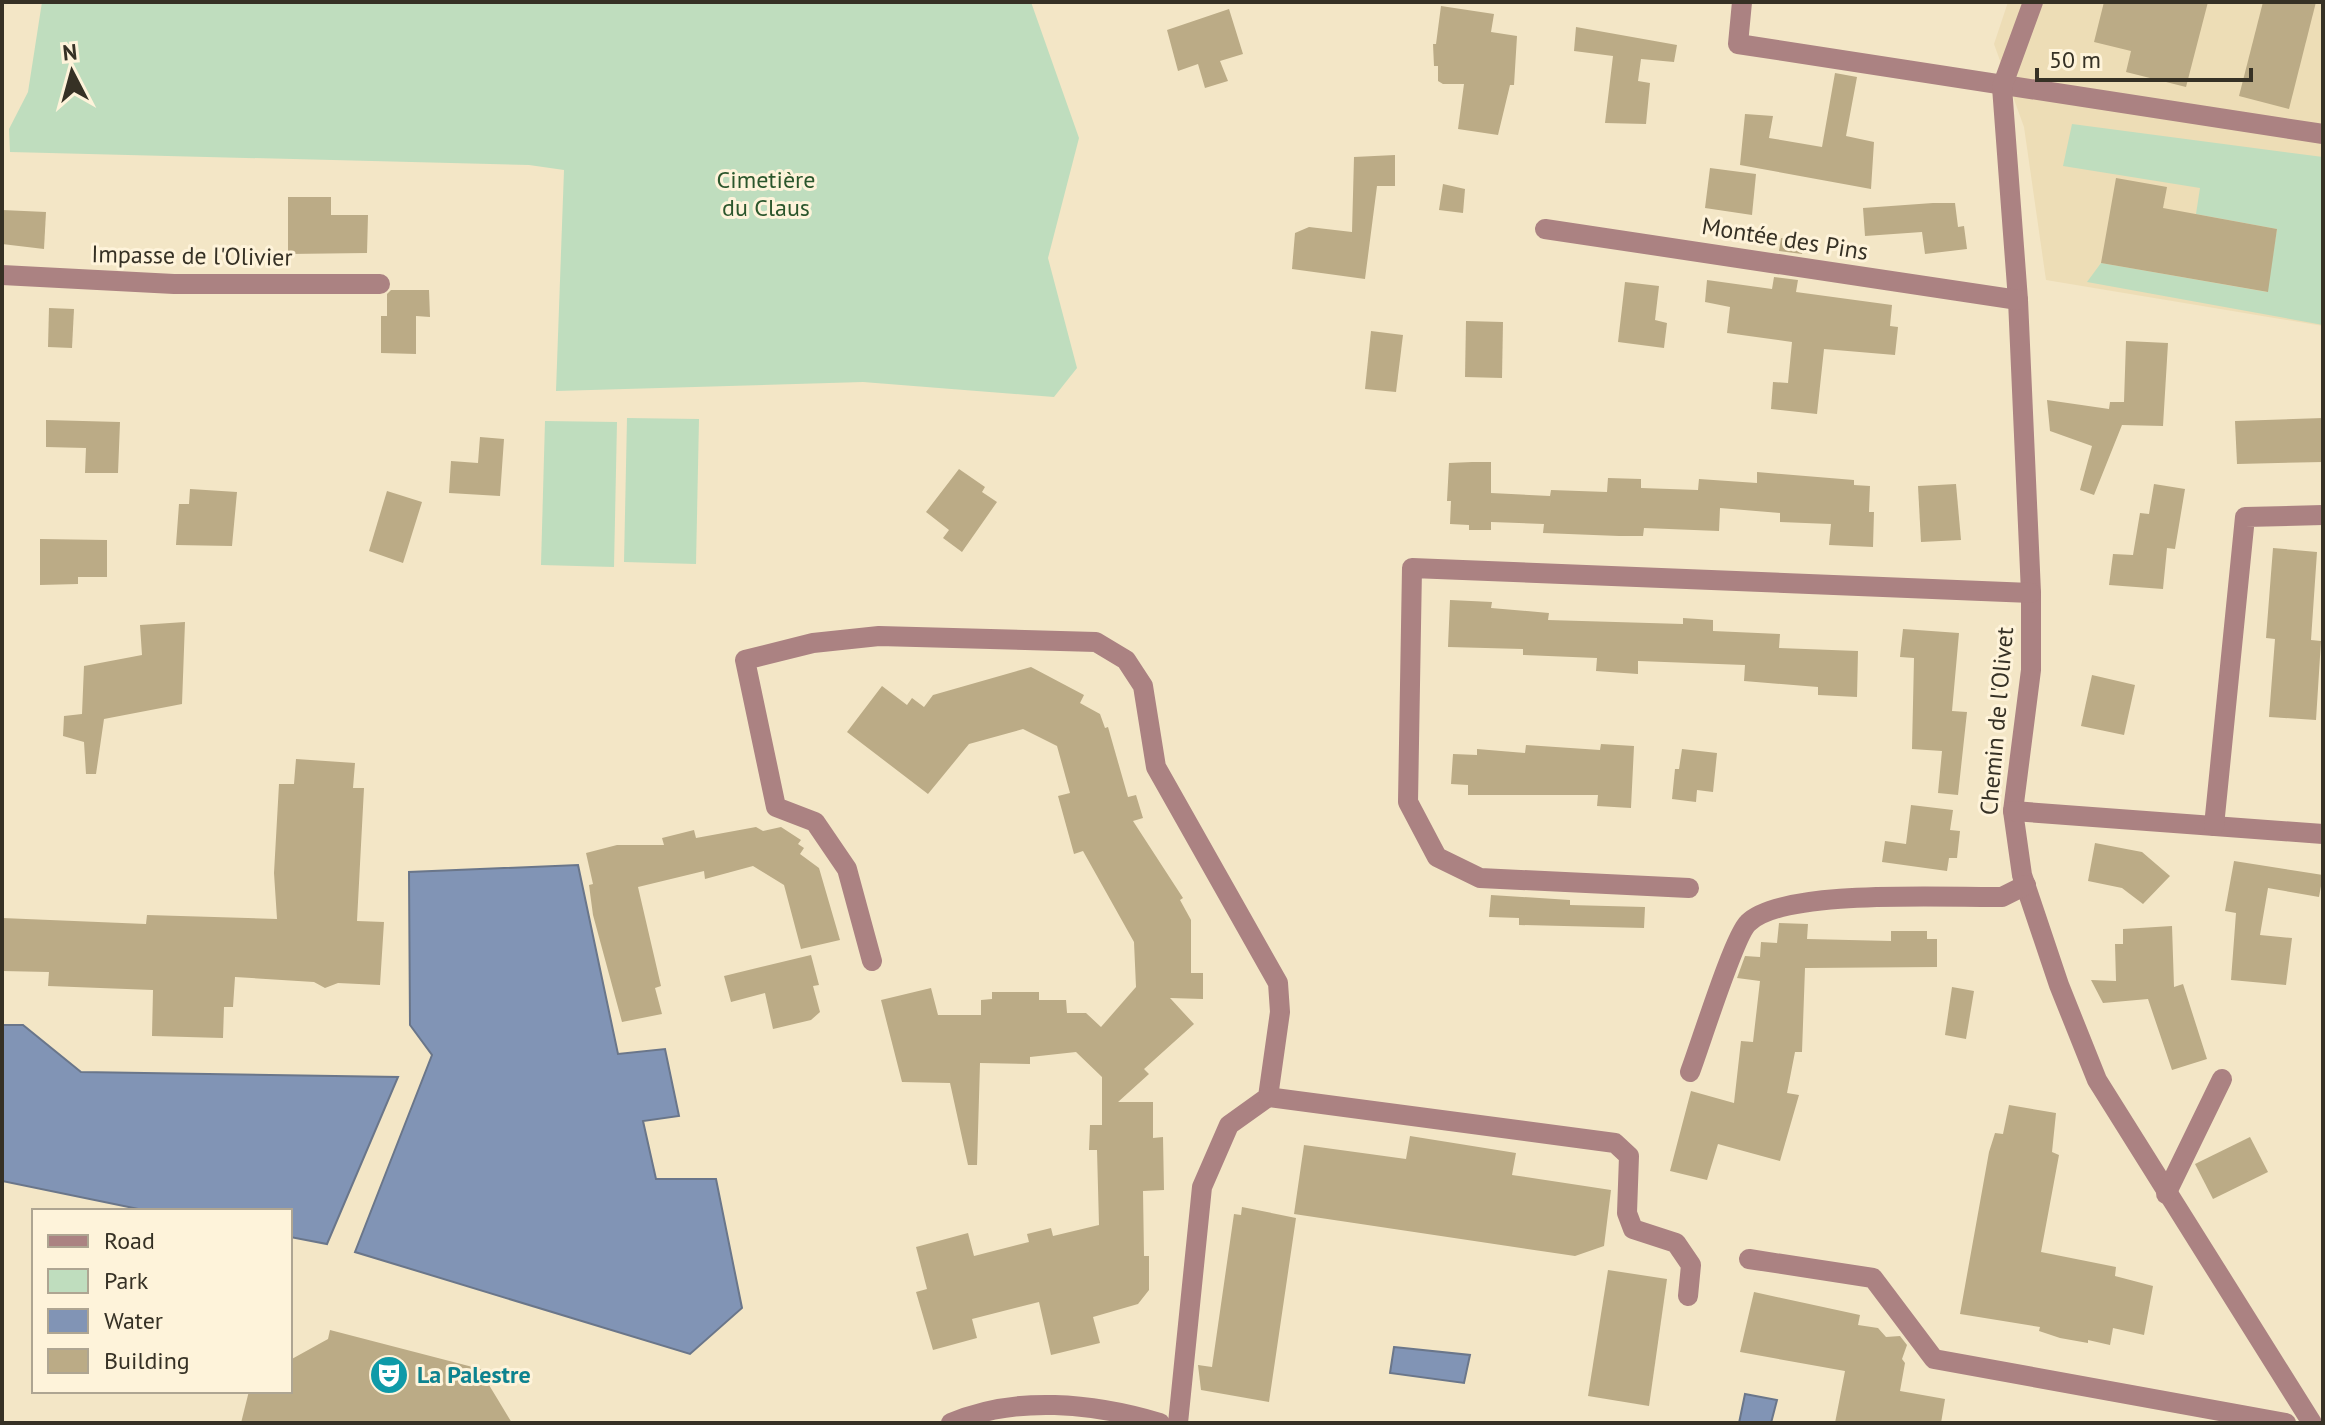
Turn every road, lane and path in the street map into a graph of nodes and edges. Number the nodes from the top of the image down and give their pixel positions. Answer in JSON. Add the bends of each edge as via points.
{"nodes":[{"id":1,"x":1742,"y":2,"type":"edge"},
{"id":2,"x":2033,"y":2,"type":"edge"},
{"id":3,"x":2002,"y":87,"type":"junction"},
{"id":4,"x":2323,"y":134,"type":"edge"},
{"id":5,"x":1545,"y":229,"type":"dead end"},
{"id":6,"x":2,"y":275,"type":"edge"},
{"id":7,"x":380,"y":284,"type":"dead end"},
{"id":8,"x":2018,"y":300,"type":"junction"},
{"id":9,"x":2323,"y":515,"type":"edge"},
{"id":10,"x":2031,"y":593,"type":"junction"},
{"id":11,"x":2013,"y":811,"type":"junction"},
{"id":12,"x":2214,"y":826,"type":"junction"},
{"id":13,"x":2323,"y":834,"type":"edge"},
{"id":14,"x":2026,"y":885,"type":"junction"},
{"id":15,"x":1689,"y":888,"type":"dead end"},
{"id":16,"x":872,"y":961,"type":"dead end"},
{"id":17,"x":1690,"y":1072,"type":"dead end"},
{"id":18,"x":2222,"y":1079,"type":"dead end"},
{"id":19,"x":1268,"y":1097,"type":"junction"},
{"id":20,"x":2166,"y":1194,"type":"junction"},
{"id":21,"x":1749,"y":1259,"type":"dead end"},
{"id":22,"x":1688,"y":1296,"type":"dead end"},
{"id":23,"x":951,"y":1423,"type":"edge"},
{"id":24,"x":1160,"y":1423,"type":"edge"},
{"id":25,"x":1178,"y":1423,"type":"edge"},
{"id":26,"x":2286,"y":1423,"type":"edge"},
{"id":27,"x":2312,"y":1423,"type":"edge"}],
"edges":[{"from":1,"to":3,"type":"street","via":[[1738,44]]},
{"from":2,"to":3,"type":"street","name":"Chemin de l'Olivet"},
{"from":3,"to":4,"type":"street"},
{"from":3,"to":8,"type":"street","name":"Chemin de l'Olivet"},
{"from":5,"to":8,"type":"street","name":"Montée des Pins"},
{"from":6,"to":7,"type":"street","name":"Impasse de l'Olivier","via":[[174,284]]},
{"from":8,"to":10,"type":"street","name":"Chemin de l'Olivet"},
{"from":9,"to":12,"type":"street","via":[[2245,517]]},
{"from":10,"to":11,"type":"street","name":"Chemin de l'Olivet","via":[[2031,670]]},
{"from":10,"to":15,"type":"street","via":[[1412,568],[1408,802],[1437,857],[1480,878]]},
{"from":11,"to":12,"type":"street"},
{"from":11,"to":14,"type":"street","name":"Chemin de l'Olivet"},
{"from":12,"to":13,"type":"street"},
{"from":14,"to":17,"type":"street","via":[[2002,897],[1826,900],[1773,908],[1747,923]]},
{"from":14,"to":20,"type":"street","name":"Chemin de l'Olivet","via":[[2097,1080]]},
{"from":16,"to":19,"type":"street","via":[[847,869],[815,822],[776,807],[745,660],[813,643],[879,636],[1096,642],[1126,660],[1143,686],[1156,767],[1278,983],[1280,1012]]},
{"from":18,"to":20,"type":"street"},
{"from":19,"to":22,"type":"street","via":[[1615,1143],[1629,1156],[1627,1213],[1633,1229],[1676,1243],[1691,1265]]},
{"from":19,"to":25,"type":"street","via":[[1229,1125],[1202,1187]]},
{"from":20,"to":27,"type":"street","name":"Chemin de l'Olivet"},
{"from":21,"to":26,"type":"street","via":[[1873,1278],[1934,1359]]},
{"from":23,"to":24,"type":"street","via":[[1038,1404],[1116,1410]]}]}
